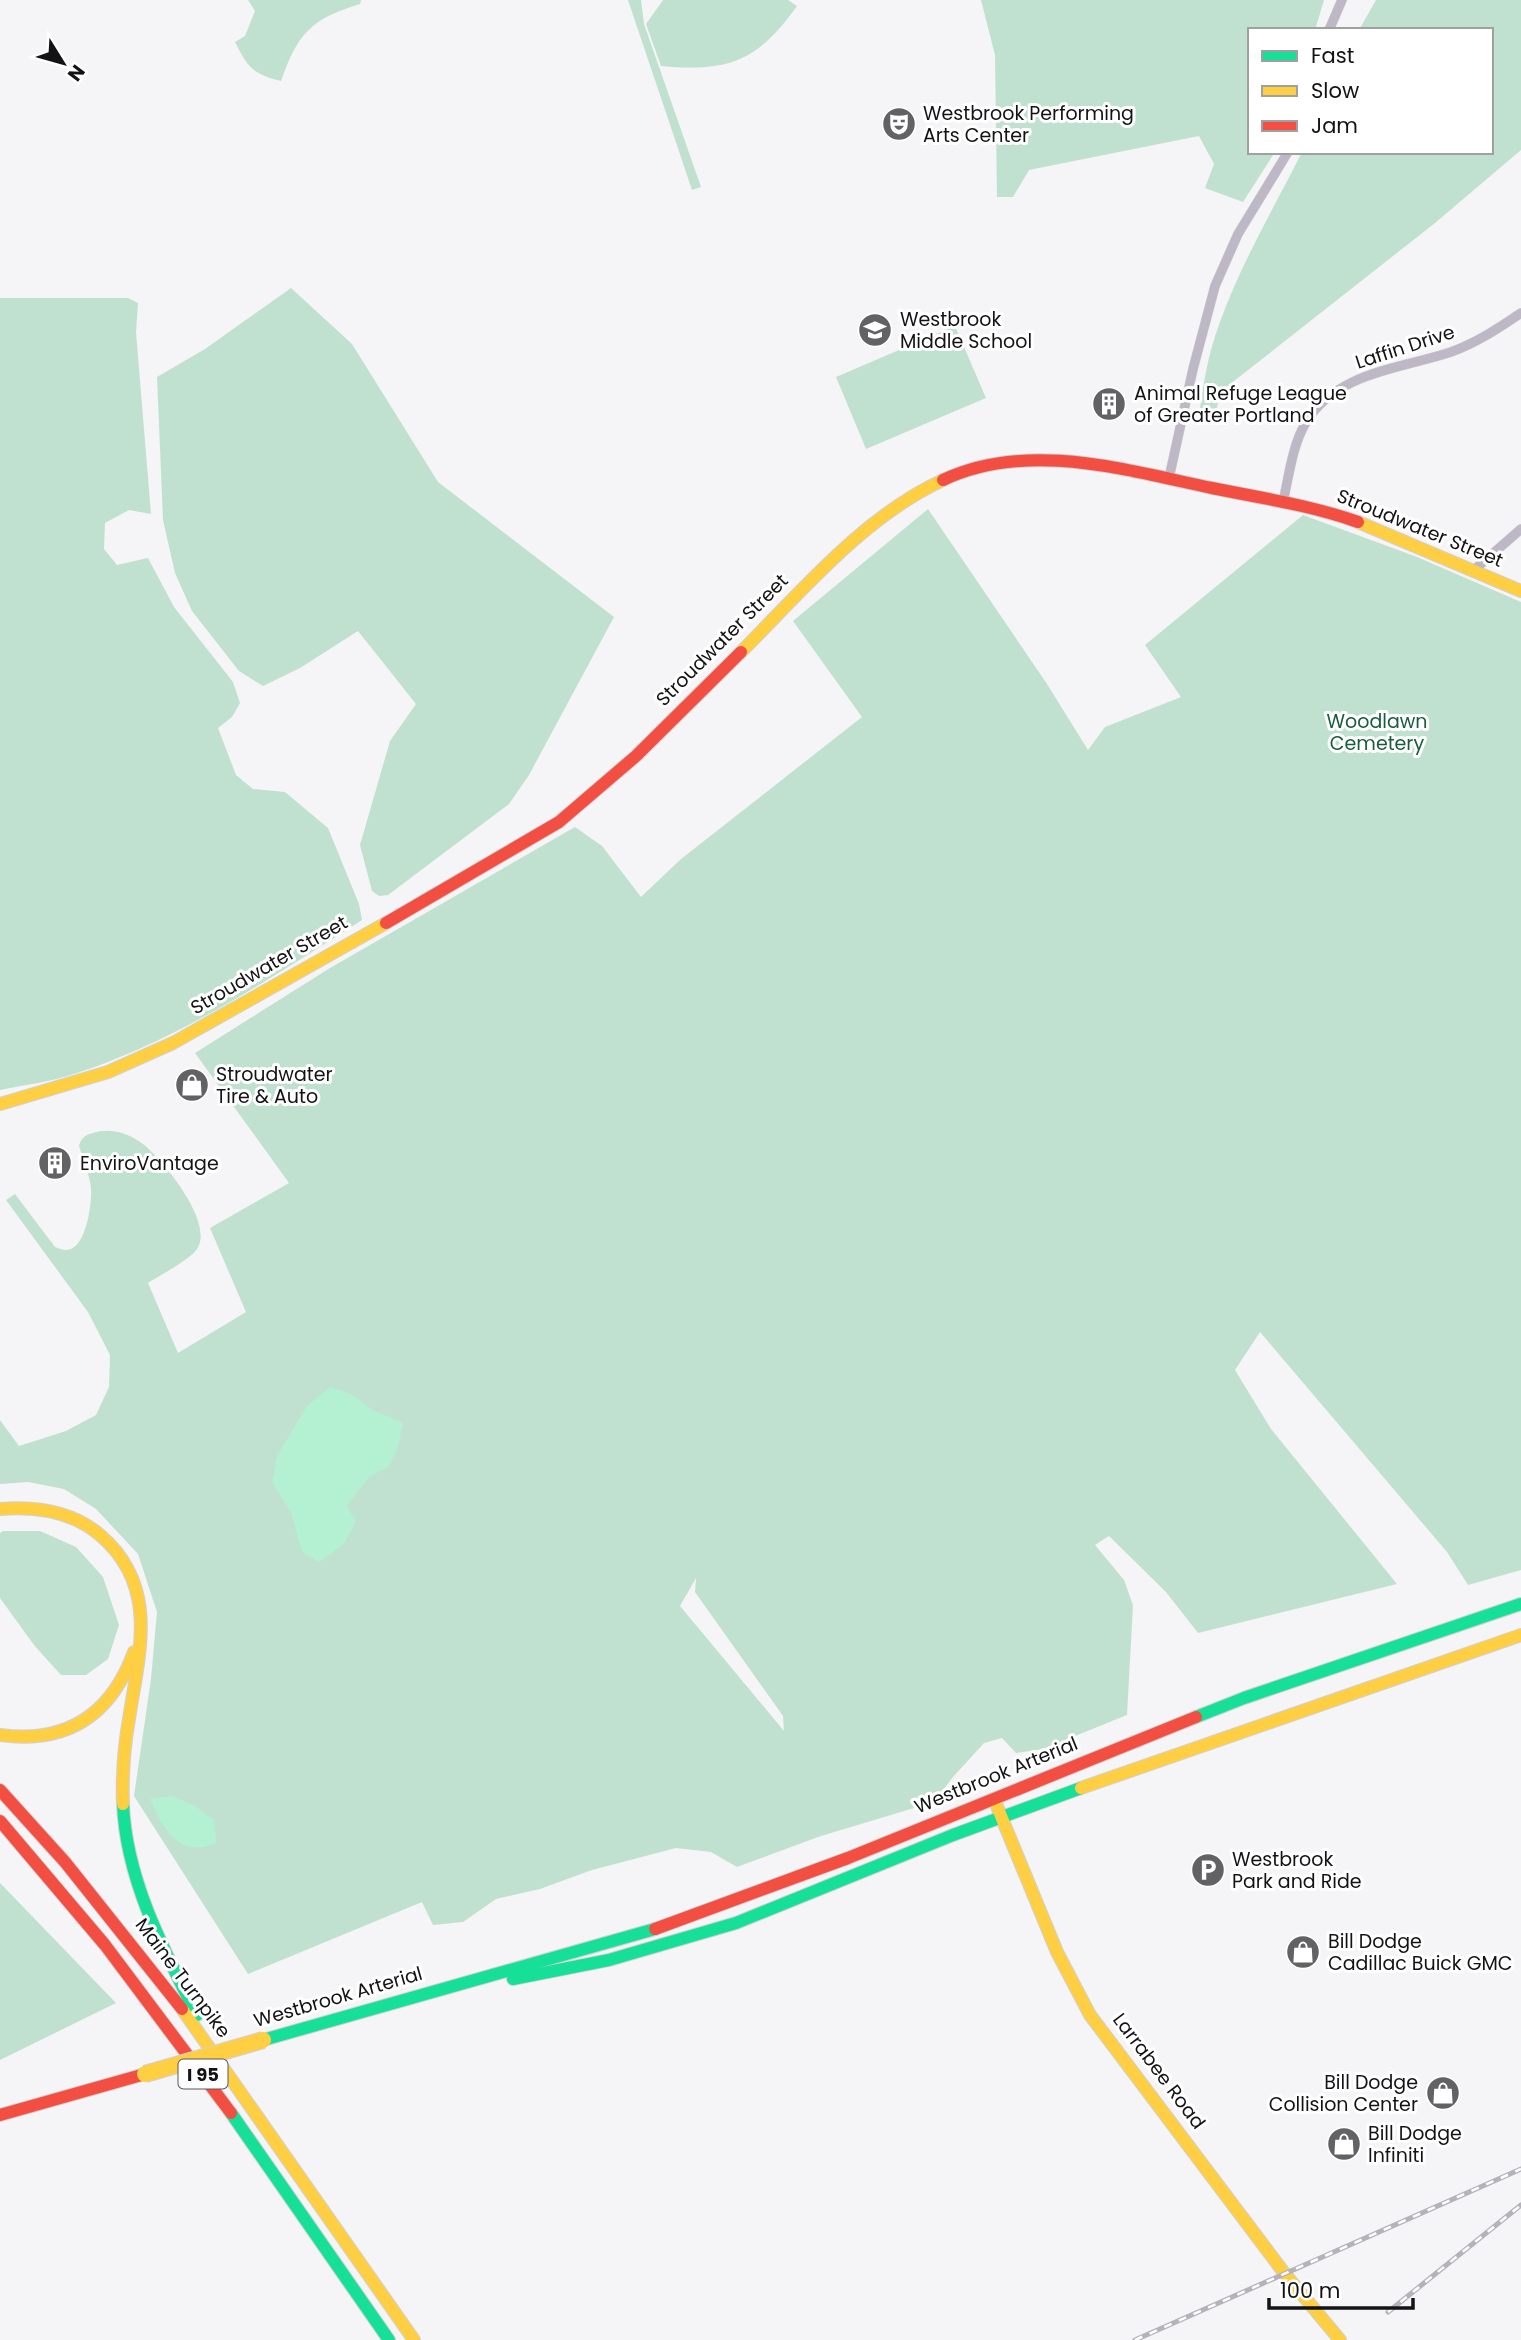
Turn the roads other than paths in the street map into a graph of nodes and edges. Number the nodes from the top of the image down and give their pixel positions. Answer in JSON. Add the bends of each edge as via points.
{"nodes":[{"id":1,"x":1342,"y":0,"type":"edge"},
{"id":2,"x":1330,"y":28,"type":"edge"},
{"id":3,"x":1287,"y":154,"type":"edge"},
{"id":4,"x":1521,"y":313,"type":"edge"},
{"id":5,"x":1169,"y":478,"type":"junction"},
{"id":6,"x":1283,"y":502,"type":"junction"},
{"id":7,"x":1521,"y":529,"type":"edge"},
{"id":8,"x":1474,"y":569,"type":"junction"},
{"id":9,"x":1521,"y":591,"type":"edge"},
{"id":10,"x":0,"y":1104,"type":"edge"},
{"id":11,"x":0,"y":1509,"type":"edge"},
{"id":12,"x":0,"y":1517,"type":"edge"},
{"id":13,"x":1521,"y":1604,"type":"edge"},
{"id":14,"x":1521,"y":1635,"type":"edge"},
{"id":15,"x":0,"y":1735,"type":"edge"},
{"id":16,"x":0,"y":1790,"type":"edge"},
{"id":17,"x":994,"y":1798,"type":"junction"},
{"id":18,"x":1002,"y":1817,"type":"junction"},
{"id":19,"x":0,"y":1821,"type":"edge"},
{"id":20,"x":0,"y":1838,"type":"edge"},
{"id":21,"x":109,"y":1950,"type":"junction"},
{"id":22,"x":486,"y":1978,"type":"junction"},
{"id":23,"x":201,"y":2035,"type":"junction"},
{"id":24,"x":0,"y":2115,"type":"edge"},
{"id":25,"x":389,"y":2340,"type":"edge"},
{"id":26,"x":414,"y":2340,"type":"edge"},
{"id":27,"x":1340,"y":2340,"type":"edge"}],
"edges":[{"from":1,"to":2,"type":"street"},
{"from":3,"to":5,"type":"street","via":[[1238,234],[1215,286]]},
{"from":4,"to":6,"type":"street","name":"Laffin Drive","via":[[1468,345],[1355,380],[1325,399],[1304,426]]},
{"from":5,"to":6,"type":"main road","name":"Stroudwater Street"},
{"from":5,"to":10,"type":"main road","name":"Stroudwater Street","via":[[1059,461],[1018,461],[977,468],[921,490],[864,530],[636,756],[559,822],[173,1043],[108,1072]]},
{"from":6,"to":8,"type":"main road","name":"Stroudwater Street","via":[[1351,520]]},
{"from":7,"to":8,"type":"street"},
{"from":8,"to":9,"type":"main road","name":"Stroudwater Street"},
{"from":11,"to":23,"type":"main road","via":[[41,1508],[74,1518],[103,1537],[131,1573],[144,1629],[123,1765],[126,1833],[143,1899],[198,2017]]},
{"from":12,"to":15,"type":"main road","via":[[47,1517],[89,1535],[125,1578],[136,1622],[129,1667],[119,1688],[96,1713],[55,1734],[33,1738]]},
{"from":13,"to":17,"type":"main road","name":"Westbrook Arterial","via":[[1244,1698]]},
{"from":14,"to":18,"type":"main road","name":"Westbrook Arterial"},
{"from":16,"to":23,"type":"main road","name":"Maine Turnpike","number":"I 95","via":[[113,1920]]},
{"from":17,"to":18,"type":"main road","name":"Larrabee Road"},
{"from":17,"to":22,"type":"main road","name":"Westbrook Arterial","via":[[662,1927]]},
{"from":18,"to":22,"type":"main road","name":"Westbrook Arterial","via":[[703,1933],[538,1975]]},
{"from":18,"to":27,"type":"main road","name":"Larrabee Road","via":[[1057,1952],[1090,2015]]},
{"from":19,"to":21,"type":"main road","name":"Maine Turnpike","number":"I 95"},
{"from":20,"to":21,"type":"main road"},
{"from":21,"to":25,"type":"main road","name":"Maine Turnpike","number":"I 95","via":[[168,2024]]},
{"from":22,"to":24,"type":"main road","name":"Westbrook Arterial","bridge":true},
{"from":23,"to":26,"type":"main road","name":"Maine Turnpike","number":"I 95"}]}
